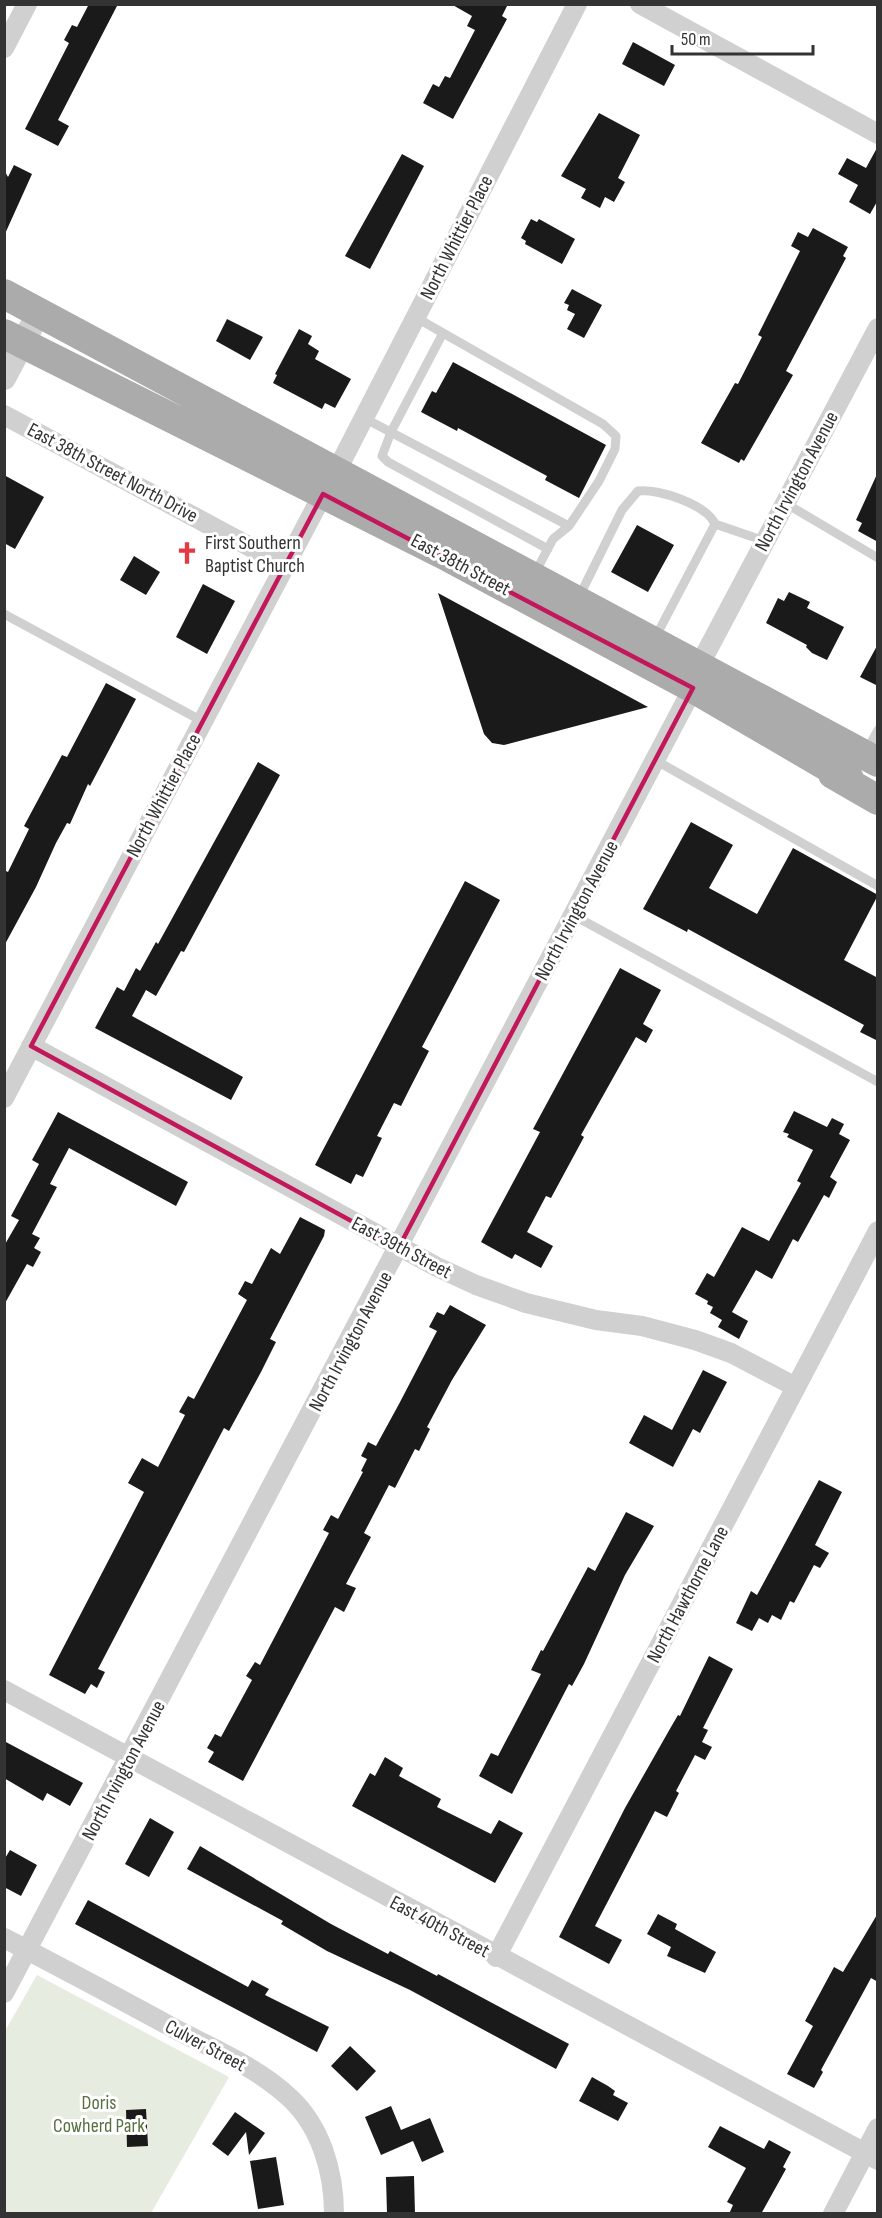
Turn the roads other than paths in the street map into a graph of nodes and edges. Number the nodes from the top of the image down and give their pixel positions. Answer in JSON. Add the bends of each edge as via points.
{"nodes":[{"id":1,"x":27,"y":4,"type":"edge"},
{"id":2,"x":577,"y":4,"type":"edge"},
{"id":3,"x":640,"y":4,"type":"edge"},
{"id":4,"x":4,"y":48,"type":"edge"},
{"id":5,"x":878,"y":134,"type":"edge"},
{"id":6,"x":4,"y":294,"type":"edge"},
{"id":7,"x":38,"y":314,"type":"junction"},
{"id":8,"x":415,"y":317,"type":"junction"},
{"id":9,"x":878,"y":328,"type":"edge"},
{"id":10,"x":443,"y":333,"type":"junction"},
{"id":11,"x":13,"y":339,"type":"edge"},
{"id":12,"x":4,"y":378,"type":"edge"},
{"id":13,"x":4,"y":415,"type":"edge"},
{"id":14,"x":362,"y":417,"type":"junction"},
{"id":15,"x":391,"y":432,"type":"junction"},
{"id":16,"x":330,"y":482,"type":"junction"},
{"id":17,"x":785,"y":503,"type":"junction"},
{"id":18,"x":715,"y":524,"type":"junction"},
{"id":19,"x":569,"y":526,"type":"junction"},
{"id":20,"x":765,"y":541,"type":"junction"},
{"id":21,"x":548,"y":549,"type":"junction"},
{"id":22,"x":878,"y":558,"type":"edge"},
{"id":23,"x":284,"y":565,"type":"junction"},
{"id":24,"x":534,"y":575,"type":"junction"},
{"id":25,"x":578,"y":600,"type":"junction"},
{"id":26,"x":4,"y":614,"type":"edge"},
{"id":27,"x":654,"y":640,"type":"junction"},
{"id":28,"x":696,"y":677,"type":"junction"},
{"id":29,"x":202,"y":721,"type":"junction"},
{"id":30,"x":873,"y":749,"type":"edge"},
{"id":31,"x":655,"y":760,"type":"junction"},
{"id":32,"x":878,"y":800,"type":"edge"},
{"id":33,"x":878,"y":886,"type":"edge"},
{"id":34,"x":573,"y":915,"type":"junction"},
{"id":35,"x":31,"y":1046,"type":"junction"},
{"id":36,"x":878,"y":1082,"type":"edge"},
{"id":37,"x":4,"y":1098,"type":"edge"},
{"id":38,"x":878,"y":1231,"type":"edge"},
{"id":39,"x":399,"y":1247,"type":"junction"},
{"id":40,"x":796,"y":1387,"type":"junction"},
{"id":41,"x":4,"y":1690,"type":"edge"},
{"id":42,"x":130,"y":1757,"type":"junction"},
{"id":43,"x":4,"y":1938,"type":"edge"},
{"id":44,"x":27,"y":1950,"type":"junction"},
{"id":45,"x":496,"y":1957,"type":"junction"},
{"id":46,"x":4,"y":1993,"type":"edge"},
{"id":47,"x":878,"y":2128,"type":"edge"},
{"id":48,"x":871,"y":2156,"type":"edge"},
{"id":49,"x":334,"y":2214,"type":"edge"},
{"id":50,"x":833,"y":2214,"type":"edge"}],
"edges":[{"from":1,"to":4,"type":"street"},
{"from":2,"to":8,"type":"street","name":"North Whittier Place"},
{"from":3,"to":5,"type":"street"},
{"from":6,"to":7,"type":"main road","name":"East 38th Street"},
{"from":7,"to":11,"type":"street"},
{"from":7,"to":16,"type":"main road","name":"East 38th Street"},
{"from":8,"to":10,"type":"lane"},
{"from":8,"to":14,"type":"street","name":"North Whittier Place"},
{"from":9,"to":17,"type":"street","name":"North Irvington Avenue"},
{"from":10,"to":15,"type":"lane"},
{"from":10,"to":19,"type":"lane","via":[[603,424],[616,436],[615,449],[599,481]]},
{"from":11,"to":12,"type":"street"},
{"from":11,"to":16,"type":"main road","name":"East 38th Street"},
{"from":13,"to":23,"type":"street","name":"East 38th Street North Drive"},
{"from":14,"to":15,"type":"lane"},
{"from":14,"to":16,"type":"street","name":"North Whittier Place"},
{"from":15,"to":19,"type":"lane"},
{"from":15,"to":21,"type":"lane","via":[[382,456],[388,462]]},
{"from":16,"to":23,"type":"street","name":"North Whittier Place"},
{"from":16,"to":24,"type":"main road","name":"East 38th Street"},
{"from":16,"to":28,"type":"main road","name":"East 38th Street","via":[[442,554]]},
{"from":17,"to":20,"type":"street","name":"North Irvington Avenue"},
{"from":17,"to":22,"type":"lane"},
{"from":18,"to":20,"type":"lane"},
{"from":18,"to":25,"type":"lane","via":[[705,512],[659,490],[638,491],[622,510]]},
{"from":18,"to":27,"type":"lane"},
{"from":19,"to":21,"type":"lane","via":[[553,539]]},
{"from":20,"to":28,"type":"street","name":"North Irvington Avenue"},
{"from":21,"to":24,"type":"lane"},
{"from":23,"to":29,"type":"street","name":"North Whittier Place"},
{"from":24,"to":25,"type":"main road","name":"East 38th Street"},
{"from":25,"to":27,"type":"main road","name":"East 38th Street"},
{"from":26,"to":29,"type":"lane"},
{"from":27,"to":28,"type":"main road","name":"East 38th Street"},
{"from":28,"to":30,"type":"main road","name":"East 38th Street"},
{"from":28,"to":31,"type":"street","name":"North Irvington Avenue"},
{"from":28,"to":32,"type":"main road","name":"East 38th Street","via":[[849,779],[833,774]]},
{"from":29,"to":35,"type":"street","name":"North Whittier Place"},
{"from":31,"to":33,"type":"lane"},
{"from":31,"to":34,"type":"street","name":"North Irvington Avenue"},
{"from":34,"to":36,"type":"lane"},
{"from":34,"to":39,"type":"street","name":"North Irvington Avenue"},
{"from":35,"to":37,"type":"street","name":"North Whittier Place"},
{"from":35,"to":39,"type":"street","name":"East 39th Street"},
{"from":38,"to":40,"type":"street","name":"North Hawthorne Lane"},
{"from":39,"to":40,"type":"street","name":"East 39th Street","via":[[477,1285],[526,1303],[596,1320],[652,1328],[719,1348]]},
{"from":39,"to":42,"type":"street","name":"North Irvington Avenue"},
{"from":40,"to":45,"type":"street","name":"North Hawthorne Lane"},
{"from":41,"to":42,"type":"street","name":"East 40th Street"},
{"from":42,"to":44,"type":"street","name":"North Irvington Avenue"},
{"from":42,"to":45,"type":"street","name":"East 40th Street"},
{"from":43,"to":44,"type":"street","name":"Culver Street"},
{"from":44,"to":46,"type":"street","name":"North Irvington Avenue"},
{"from":44,"to":49,"type":"street","name":"Culver Street","via":[[253,2069],[291,2098],[311,2124],[326,2156]]},
{"from":45,"to":48,"type":"street","name":"East 40th Street"},
{"from":47,"to":48,"type":"street"},
{"from":48,"to":50,"type":"street"}]}
